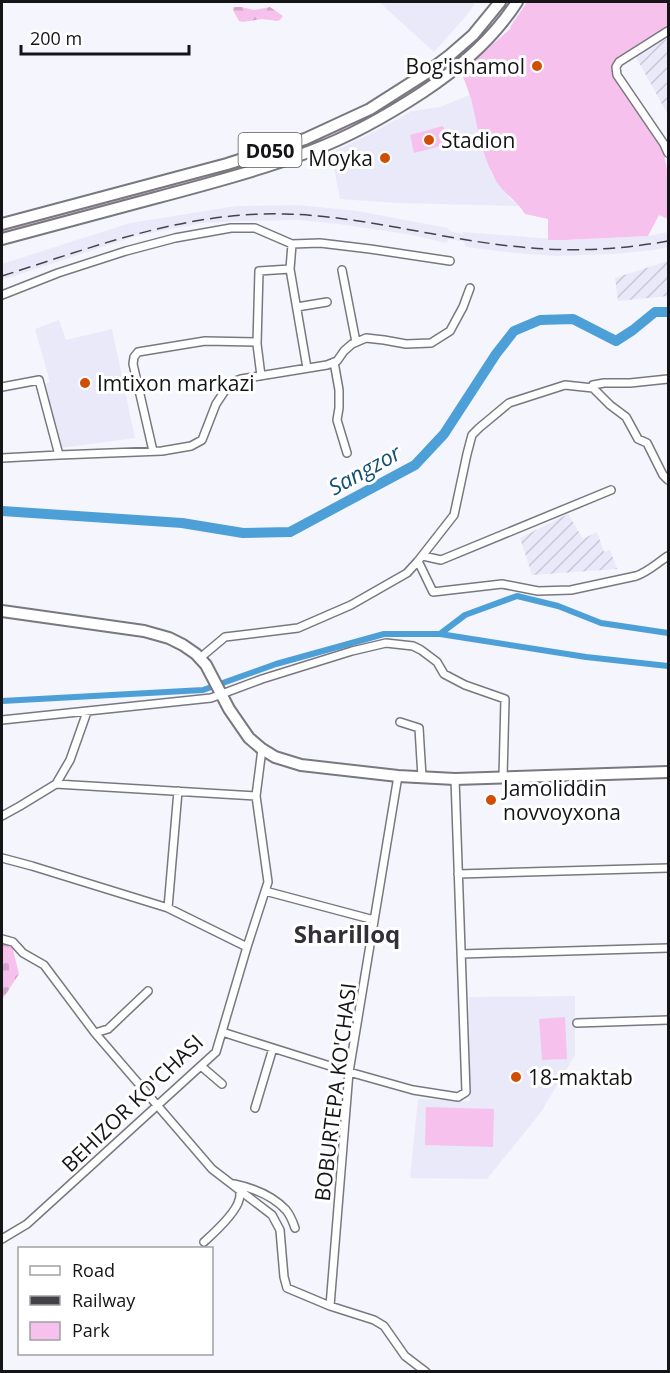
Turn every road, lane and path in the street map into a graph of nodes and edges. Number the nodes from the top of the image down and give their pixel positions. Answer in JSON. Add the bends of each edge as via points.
{"nodes":[{"id":1,"x":500,"y":2,"type":"edge"},
{"id":2,"x":517,"y":2,"type":"edge"},
{"id":3,"x":669,"y":32,"type":"edge"},
{"id":4,"x":669,"y":153,"type":"edge"},
{"id":5,"x":227,"y":164,"type":"junction"},
{"id":6,"x":231,"y":177,"type":"junction"},
{"id":7,"x":2,"y":224,"type":"edge"},
{"id":8,"x":2,"y":239,"type":"edge"},
{"id":9,"x":292,"y":244,"type":"junction"},
{"id":10,"x":450,"y":261,"type":"dead end"},
{"id":11,"x":290,"y":269,"type":"junction"},
{"id":12,"x":342,"y":270,"type":"dead end"},
{"id":13,"x":470,"y":288,"type":"dead end"},
{"id":14,"x":2,"y":295,"type":"edge"},
{"id":15,"x":327,"y":302,"type":"dead end"},
{"id":16,"x":297,"y":307,"type":"junction"},
{"id":17,"x":257,"y":342,"type":"junction"},
{"id":18,"x":356,"y":342,"type":"junction"},
{"id":19,"x":334,"y":362,"type":"junction"},
{"id":20,"x":307,"y":369,"type":"junction"},
{"id":21,"x":261,"y":376,"type":"junction"},
{"id":22,"x":669,"y":379,"type":"edge"},
{"id":23,"x":2,"y":387,"type":"edge"},
{"id":24,"x":593,"y":388,"type":"junction"},
{"id":25,"x":153,"y":451,"type":"junction"},
{"id":26,"x":347,"y":453,"type":"dead end"},
{"id":27,"x":59,"y":455,"type":"junction"},
{"id":28,"x":2,"y":458,"type":"edge"},
{"id":29,"x":669,"y":480,"type":"edge"},
{"id":30,"x":611,"y":489,"type":"dead end"},
{"id":31,"x":669,"y":556,"type":"edge"},
{"id":32,"x":421,"y":559,"type":"junction"},
{"id":33,"x":2,"y":610,"type":"edge"},
{"id":34,"x":200,"y":658,"type":"junction"},
{"id":35,"x":221,"y":695,"type":"junction"},
{"id":36,"x":87,"y":712,"type":"junction"},
{"id":37,"x":2,"y":720,"type":"edge"},
{"id":38,"x":400,"y":722,"type":"dead end"},
{"id":39,"x":262,"y":749,"type":"junction"},
{"id":40,"x":669,"y":772,"type":"edge"},
{"id":41,"x":398,"y":776,"type":"junction"},
{"id":42,"x":422,"y":777,"type":"junction"},
{"id":43,"x":503,"y":777,"type":"junction"},
{"id":44,"x":455,"y":779,"type":"junction"},
{"id":45,"x":56,"y":784,"type":"junction"},
{"id":46,"x":178,"y":791,"type":"junction"},
{"id":47,"x":255,"y":796,"type":"junction"},
{"id":48,"x":2,"y":816,"type":"edge"},
{"id":49,"x":2,"y":858,"type":"edge"},
{"id":50,"x":669,"y":868,"type":"edge"},
{"id":51,"x":458,"y":874,"type":"junction"},
{"id":52,"x":265,"y":891,"type":"junction"},
{"id":53,"x":168,"y":908,"type":"junction"},
{"id":54,"x":374,"y":920,"type":"junction"},
{"id":55,"x":2,"y":939,"type":"edge"},
{"id":56,"x":247,"y":947,"type":"junction"},
{"id":57,"x":669,"y":948,"type":"edge"},
{"id":58,"x":461,"y":954,"type":"junction"},
{"id":59,"x":148,"y":991,"type":"dead end"},
{"id":60,"x":669,"y":1020,"type":"edge"},
{"id":61,"x":577,"y":1023,"type":"dead end"},
{"id":62,"x":222,"y":1032,"type":"junction"},
{"id":63,"x":95,"y":1033,"type":"junction"},
{"id":64,"x":273,"y":1048,"type":"junction"},
{"id":65,"x":201,"y":1066,"type":"junction"},
{"id":66,"x":349,"y":1072,"type":"junction"},
{"id":67,"x":222,"y":1084,"type":"dead end"},
{"id":68,"x":158,"y":1105,"type":"junction"},
{"id":69,"x":255,"y":1108,"type":"dead end"},
{"id":70,"x":232,"y":1184,"type":"junction"},
{"id":71,"x":240,"y":1190,"type":"junction"},
{"id":72,"x":295,"y":1227,"type":"dead end"},
{"id":73,"x":2,"y":1239,"type":"edge"},
{"id":74,"x":204,"y":1242,"type":"dead end"},
{"id":75,"x":330,"y":1306,"type":"junction"},
{"id":76,"x":426,"y":1371,"type":"edge"}],
"edges":[{"from":1,"to":5,"type":"main road","number":"D050","via":[[473,35],[450,55],[389,98],[305,139]]},
{"from":2,"to":6,"type":"main road","number":"D050","via":[[483,45],[443,79],[379,120],[312,150]]},
{"from":3,"to":4,"type":"street","via":[[618,62],[616,67],[617,75]]},
{"from":5,"to":6,"type":"main road","via":[[224,172]]},
{"from":5,"to":7,"type":"main road","number":"D050"},
{"from":6,"to":8,"type":"main road","number":"D050"},
{"from":9,"to":10,"type":"street","via":[[320,243]]},
{"from":9,"to":11,"type":"street"},
{"from":9,"to":14,"type":"street","via":[[255,228],[231,228],[126,251]]},
{"from":11,"to":16,"type":"street"},
{"from":11,"to":17,"type":"street","via":[[259,271]]},
{"from":12,"to":18,"type":"street"},
{"from":13,"to":18,"type":"street","via":[[450,331],[431,343],[366,338]]},
{"from":15,"to":16,"type":"street"},
{"from":16,"to":20,"type":"street"},
{"from":17,"to":21,"type":"street"},
{"from":17,"to":25,"type":"street","via":[[205,341],[138,352],[133,363]]},
{"from":18,"to":19,"type":"street"},
{"from":19,"to":20,"type":"street"},
{"from":19,"to":26,"type":"street","via":[[339,390],[337,420]]},
{"from":20,"to":21,"type":"street"},
{"from":21,"to":25,"type":"street","via":[[230,383],[216,404],[202,440],[191,446]]},
{"from":22,"to":24,"type":"street","via":[[601,383]]},
{"from":23,"to":27,"type":"street","via":[[39,380]]},
{"from":24,"to":29,"type":"street","via":[[626,417]]},
{"from":24,"to":32,"type":"street","via":[[566,386],[510,403],[479,428],[472,435],[466,454],[454,515]]},
{"from":25,"to":27,"type":"street"},
{"from":27,"to":28,"type":"street"},
{"from":30,"to":32,"type":"street","via":[[441,560]]},
{"from":31,"to":32,"type":"street","via":[[636,576],[572,590],[538,591],[502,584],[433,591]]},
{"from":32,"to":34,"type":"street","via":[[407,573],[351,605],[298,627],[225,637]]},
{"from":33,"to":34,"type":"main road","via":[[154,634],[183,645]]},
{"from":34,"to":35,"type":"main road"},
{"from":35,"to":36,"type":"street"},
{"from":35,"to":39,"type":"main road","via":[[243,731]]},
{"from":35,"to":43,"type":"street","via":[[352,651],[386,643],[413,646],[437,662],[444,674],[505,699]]},
{"from":36,"to":37,"type":"street"},
{"from":36,"to":45,"type":"street","via":[[70,760]]},
{"from":38,"to":42,"type":"street","via":[[419,728]]},
{"from":39,"to":41,"type":"main road","via":[[301,765]]},
{"from":39,"to":47,"type":"street","name":"BEHIZOR KO'CHASI"},
{"from":40,"to":43,"type":"main road"},
{"from":41,"to":42,"type":"main road"},
{"from":41,"to":54,"type":"street","name":"BOBURTEPA KO'CHASI"},
{"from":42,"to":44,"type":"main road"},
{"from":43,"to":44,"type":"main road"},
{"from":44,"to":51,"type":"street"},
{"from":45,"to":46,"type":"street"},
{"from":45,"to":48,"type":"street"},
{"from":46,"to":47,"type":"street"},
{"from":46,"to":53,"type":"street"},
{"from":47,"to":52,"type":"street","name":"BEHIZOR KO'CHASI","via":[[268,882]]},
{"from":49,"to":53,"type":"street"},
{"from":50,"to":51,"type":"street"},
{"from":51,"to":58,"type":"street"},
{"from":52,"to":54,"type":"street"},
{"from":52,"to":56,"type":"street","name":"BEHIZOR KO'CHASI"},
{"from":53,"to":56,"type":"street"},
{"from":54,"to":66,"type":"street","name":"BOBURTEPA KO'CHASI"},
{"from":55,"to":63,"type":"street","via":[[13,942],[44,965]]},
{"from":56,"to":62,"type":"street","name":"BEHIZOR KO'CHASI"},
{"from":57,"to":58,"type":"street"},
{"from":58,"to":66,"type":"street","via":[[465,1092],[458,1097],[413,1090]]},
{"from":59,"to":63,"type":"street","via":[[108,1029]]},
{"from":60,"to":61,"type":"street"},
{"from":62,"to":64,"type":"street"},
{"from":62,"to":65,"type":"street","name":"BEHIZOR KO'CHASI","via":[[216,1052]]},
{"from":63,"to":68,"type":"street"},
{"from":64,"to":66,"type":"street"},
{"from":64,"to":69,"type":"street"},
{"from":65,"to":67,"type":"street"},
{"from":65,"to":68,"type":"street","name":"BEHIZOR KO'CHASI"},
{"from":66,"to":75,"type":"street","name":"BOBURTEPA KO'CHASI"},
{"from":68,"to":70,"type":"street","via":[[212,1169]]},
{"from":68,"to":73,"type":"street","name":"BEHIZOR KO'CHASI","via":[[27,1224]]},
{"from":70,"to":71,"type":"street"},
{"from":70,"to":72,"type":"street","via":[[250,1187],[278,1203],[288,1211]]},
{"from":71,"to":74,"type":"street","via":[[235,1208]]},
{"from":71,"to":75,"type":"street","via":[[272,1215],[280,1230],[287,1288]]},
{"from":75,"to":76,"type":"street","via":[[384,1326],[405,1356]]}]}
